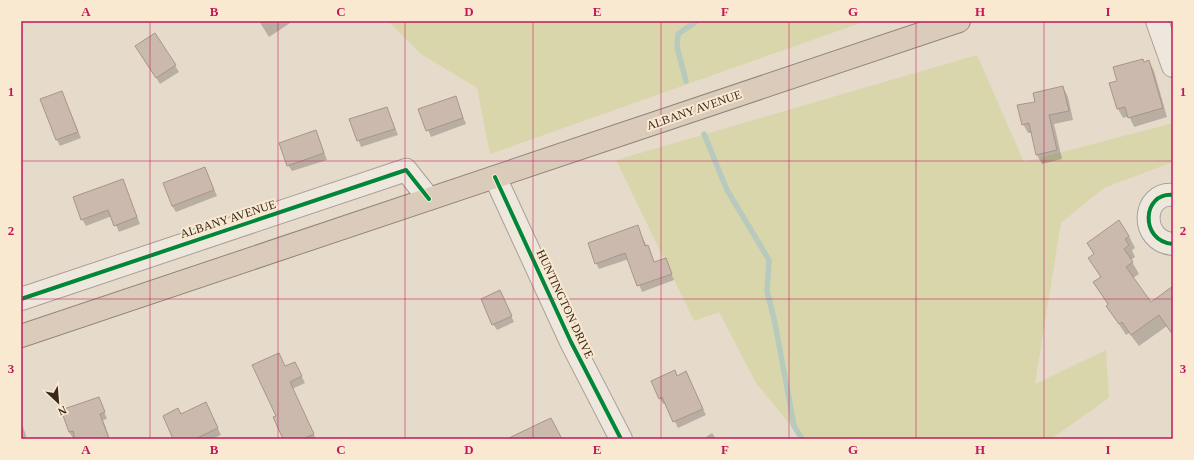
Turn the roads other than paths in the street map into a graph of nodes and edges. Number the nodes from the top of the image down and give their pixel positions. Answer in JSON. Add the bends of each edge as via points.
{"nodes":[{"id":1,"x":958,"y":21,"type":"edge"},
{"id":2,"x":1157,"y":21,"type":"edge"},
{"id":3,"x":1173,"y":66,"type":"edge"},
{"id":4,"x":495,"y":177,"type":"junction"},
{"id":5,"x":1173,"y":195,"type":"edge"},
{"id":6,"x":429,"y":199,"type":"junction"},
{"id":7,"x":1173,"y":244,"type":"edge"},
{"id":8,"x":21,"y":299,"type":"edge"},
{"id":9,"x":21,"y":336,"type":"edge"},
{"id":10,"x":621,"y":439,"type":"edge"}],
"edges":[{"from":1,"to":4,"type":"highway","name":"ALBANY AVENUE"},
{"from":2,"to":3,"type":"street"},
{"from":4,"to":6,"type":"highway","name":"ALBANY AVENUE"},
{"from":4,"to":10,"type":"street","name":"HUNTINGTON DRIVE","via":[[571,342]]},
{"from":5,"to":7,"type":"street","via":[[1155,201],[1148,214],[1153,234],[1159,240]]},
{"from":6,"to":8,"type":"street","name":"ALBANY AVENUE","via":[[406,170]]},
{"from":6,"to":9,"type":"highway","name":"ALBANY AVENUE"}]}
